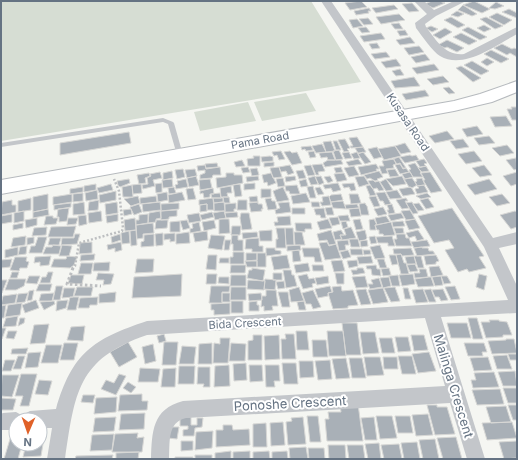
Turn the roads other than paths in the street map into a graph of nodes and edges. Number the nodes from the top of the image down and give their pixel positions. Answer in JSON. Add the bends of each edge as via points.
{"nodes":[{"id":1,"x":328,"y":1,"type":"edge"},
{"id":2,"x":419,"y":1,"type":"edge"},
{"id":3,"x":461,"y":1,"type":"edge"},
{"id":4,"x":433,"y":14,"type":"junction"},
{"id":5,"x":517,"y":30,"type":"edge"},
{"id":6,"x":517,"y":86,"type":"edge"},
{"id":7,"x":404,"y":115,"type":"junction"},
{"id":8,"x":1,"y":145,"type":"edge"},
{"id":9,"x":180,"y":155,"type":"junction"},
{"id":10,"x":1,"y":187,"type":"edge"},
{"id":11,"x":517,"y":238,"type":"edge"},
{"id":12,"x":490,"y":244,"type":"junction"},
{"id":13,"x":517,"y":302,"type":"edge"},
{"id":14,"x":517,"y":306,"type":"edge"},
{"id":15,"x":431,"y":312,"type":"junction"},
{"id":16,"x":456,"y":394,"type":"junction"},
{"id":17,"x":63,"y":418,"type":"junction"},
{"id":18,"x":48,"y":419,"type":"edge"},
{"id":19,"x":56,"y":459,"type":"edge"},
{"id":20,"x":160,"y":459,"type":"edge"},
{"id":21,"x":476,"y":459,"type":"edge"}],
"edges":[{"from":1,"to":7,"type":"street","name":"Kusasa Road"},
{"from":2,"to":4,"type":"street"},
{"from":3,"to":4,"type":"street"},
{"from":4,"to":5,"type":"street","via":[[420,22],[421,28],[441,52],[456,58],[466,57]]},
{"from":6,"to":7,"type":"street","name":"Pama Road","via":[[474,101]]},
{"from":7,"to":9,"type":"street","name":"Pama Road"},
{"from":7,"to":12,"type":"street","name":"Kusasa Road"},
{"from":8,"to":9,"type":"lane","via":[[163,120],[171,124]]},
{"from":9,"to":10,"type":"street","name":"Pama Road"},
{"from":11,"to":12,"type":"street"},
{"from":12,"to":13,"type":"street","name":"Kusasa Road"},
{"from":14,"to":15,"type":"street","name":"Bida Crescent"},
{"from":15,"to":16,"type":"street","name":"Malinga Crescent"},
{"from":15,"to":17,"type":"street","name":"Bida Crescent","via":[[147,328],[127,333],[108,342],[92,355],[77,373]]},
{"from":16,"to":20,"type":"street","name":"Ponoshe Crescent","via":[[186,409],[174,413],[166,420]]},
{"from":16,"to":21,"type":"street","name":"Malinga Crescent"},
{"from":17,"to":18,"type":"street"},
{"from":17,"to":19,"type":"street","name":"Bida Crescent"}]}
